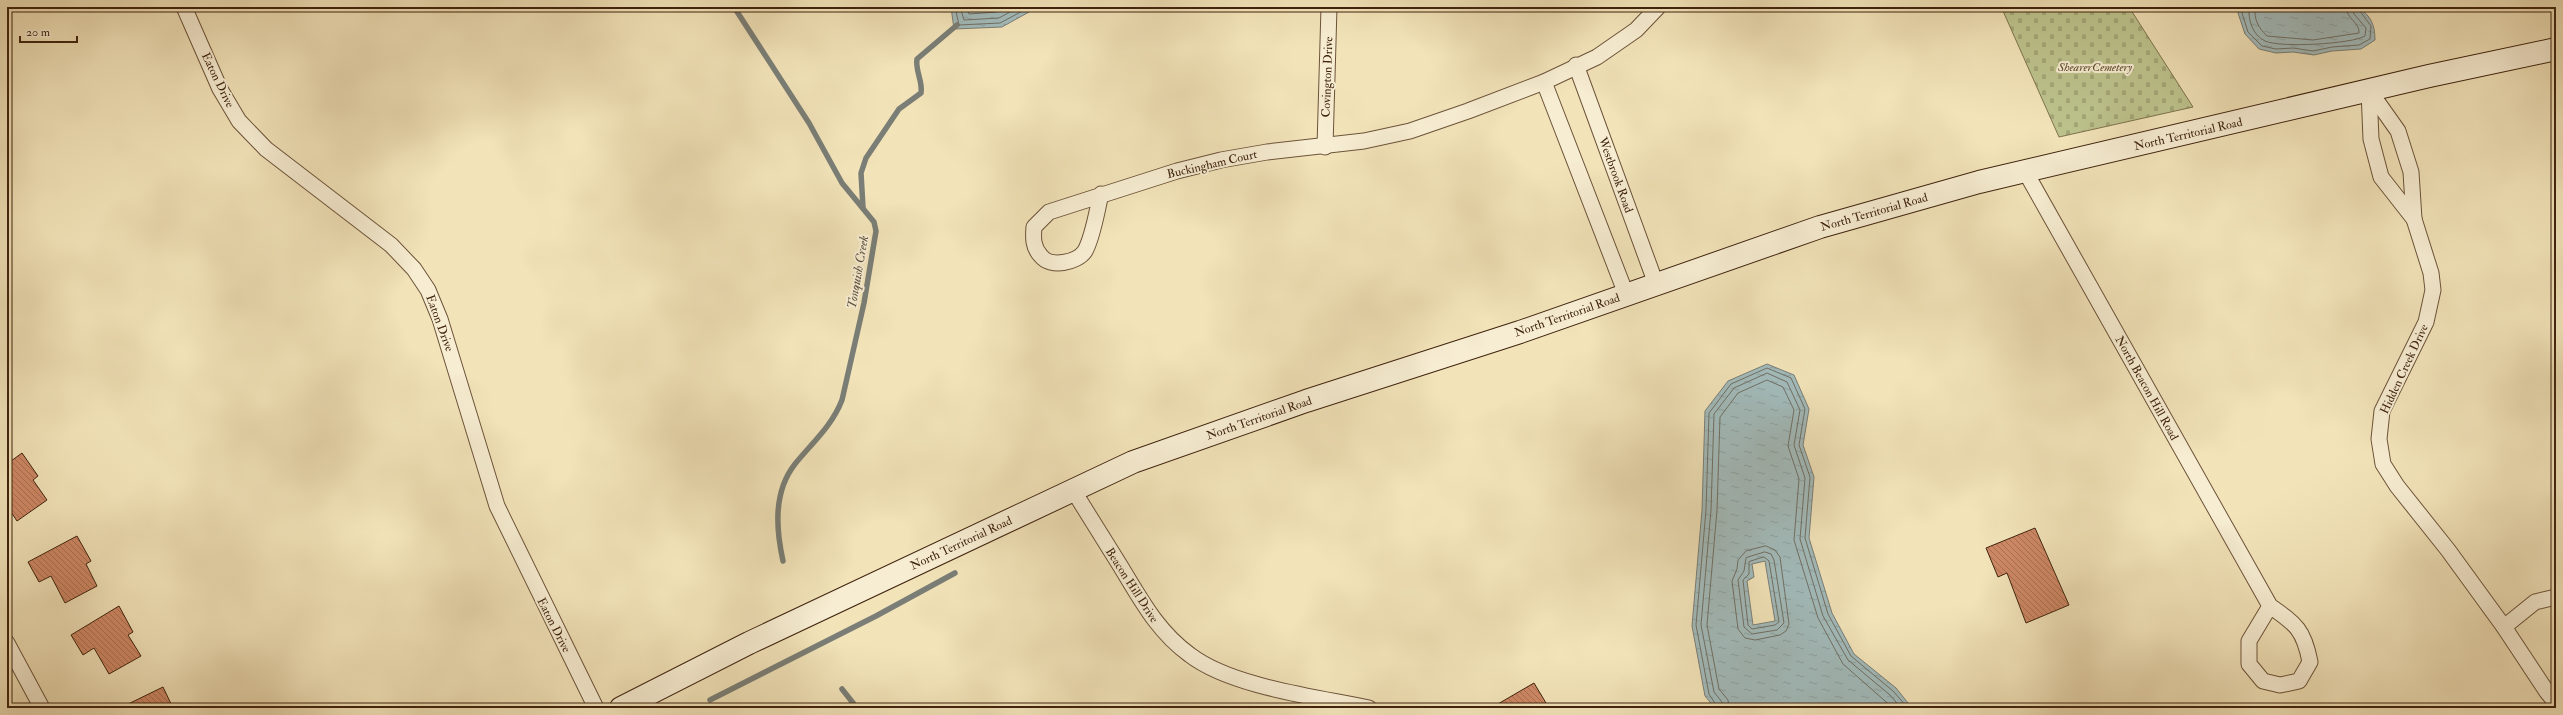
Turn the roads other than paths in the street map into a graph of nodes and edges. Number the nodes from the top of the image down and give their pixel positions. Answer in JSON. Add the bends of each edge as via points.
{"nodes":[{"id":1,"x":184,"y":7,"type":"edge"},
{"id":2,"x":1329,"y":7,"type":"edge"},
{"id":3,"x":1658,"y":7,"type":"edge"},
{"id":4,"x":2556,"y":49,"type":"edge"},
{"id":5,"x":1576,"y":65,"type":"junction"},
{"id":6,"x":1544,"y":82,"type":"junction"},
{"id":7,"x":2370,"y":90,"type":"junction"},
{"id":8,"x":1325,"y":147,"type":"junction"},
{"id":9,"x":2025,"y":171,"type":"junction"},
{"id":10,"x":1101,"y":194,"type":"junction"},
{"id":11,"x":2414,"y":219,"type":"junction"},
{"id":12,"x":1656,"y":284,"type":"junction"},
{"id":13,"x":1626,"y":294,"type":"junction"},
{"id":14,"x":1073,"y":490,"type":"junction"},
{"id":15,"x":2556,"y":597,"type":"edge"},
{"id":16,"x":2270,"y":606,"type":"junction"},
{"id":17,"x":2504,"y":627,"type":"junction"},
{"id":18,"x":7,"y":643,"type":"edge"},
{"id":19,"x":2556,"y":703,"type":"edge"},
{"id":20,"x":42,"y":708,"type":"edge"},
{"id":21,"x":596,"y":708,"type":"edge"},
{"id":22,"x":621,"y":708,"type":"edge"},
{"id":23,"x":1369,"y":708,"type":"edge"}],
"edges":[{"from":1,"to":21,"type":"street","name":"Eaton Drive","via":[[220,89],[239,121],[252,136],[391,245],[428,290],[440,319],[497,506]]},
{"from":2,"to":8,"type":"street","name":"Covington Drive"},
{"from":3,"to":5,"type":"street","via":[[1615,47]]},
{"from":4,"to":7,"type":"main road","name":"North Territorial Road"},
{"from":5,"to":6,"type":"street"},
{"from":5,"to":12,"type":"street","name":"Westbrook Road"},
{"from":6,"to":8,"type":"street","via":[[1410,131]]},
{"from":6,"to":13,"type":"street"},
{"from":7,"to":9,"type":"main road","name":"North Territorial Road"},
{"from":7,"to":11,"type":"street","name":"Hidden Creek Drive","via":[[2398,131],[2411,172]]},
{"from":7,"to":11,"type":"street","name":"Hidden Creek Drive","via":[[2371,140],[2381,177]]},
{"from":8,"to":10,"type":"street","name":"Buckingham Court","via":[[1221,160]]},
{"from":9,"to":12,"type":"main road","name":"North Territorial Road","via":[[1820,227]]},
{"from":9,"to":16,"type":"street","name":"North Beacon Hill Road"},
{"from":10,"to":10,"type":"street","name":"Buckingham Court","via":[[1049,212],[1034,227],[1033,242],[1041,257],[1055,263],[1072,261],[1084,251]]},
{"from":11,"to":17,"type":"street","name":"Hidden Creek Drive","via":[[2431,273],[2432,302],[2426,322],[2382,411],[2379,439],[2383,464]]},
{"from":12,"to":13,"type":"main road","name":"North Territorial Road"},
{"from":13,"to":14,"type":"main road","name":"North Territorial Road","via":[[1133,462]]},
{"from":14,"to":22,"type":"main road","name":"North Territorial Road","via":[[748,643]]},
{"from":14,"to":23,"type":"street","name":"Beacon Hill Drive","via":[[1149,614],[1168,637],[1191,656],[1213,668],[1251,682]]},
{"from":15,"to":17,"type":"street","via":[[2535,602]]},
{"from":16,"to":16,"type":"street","name":"North Beacon Hill Road","via":[[2249,641],[2249,664],[2263,681],[2280,685],[2299,681],[2310,662],[2306,640],[2290,620]]},
{"from":17,"to":19,"type":"street","name":"Hidden Creek Drive"},
{"from":18,"to":20,"type":"street"}]}
